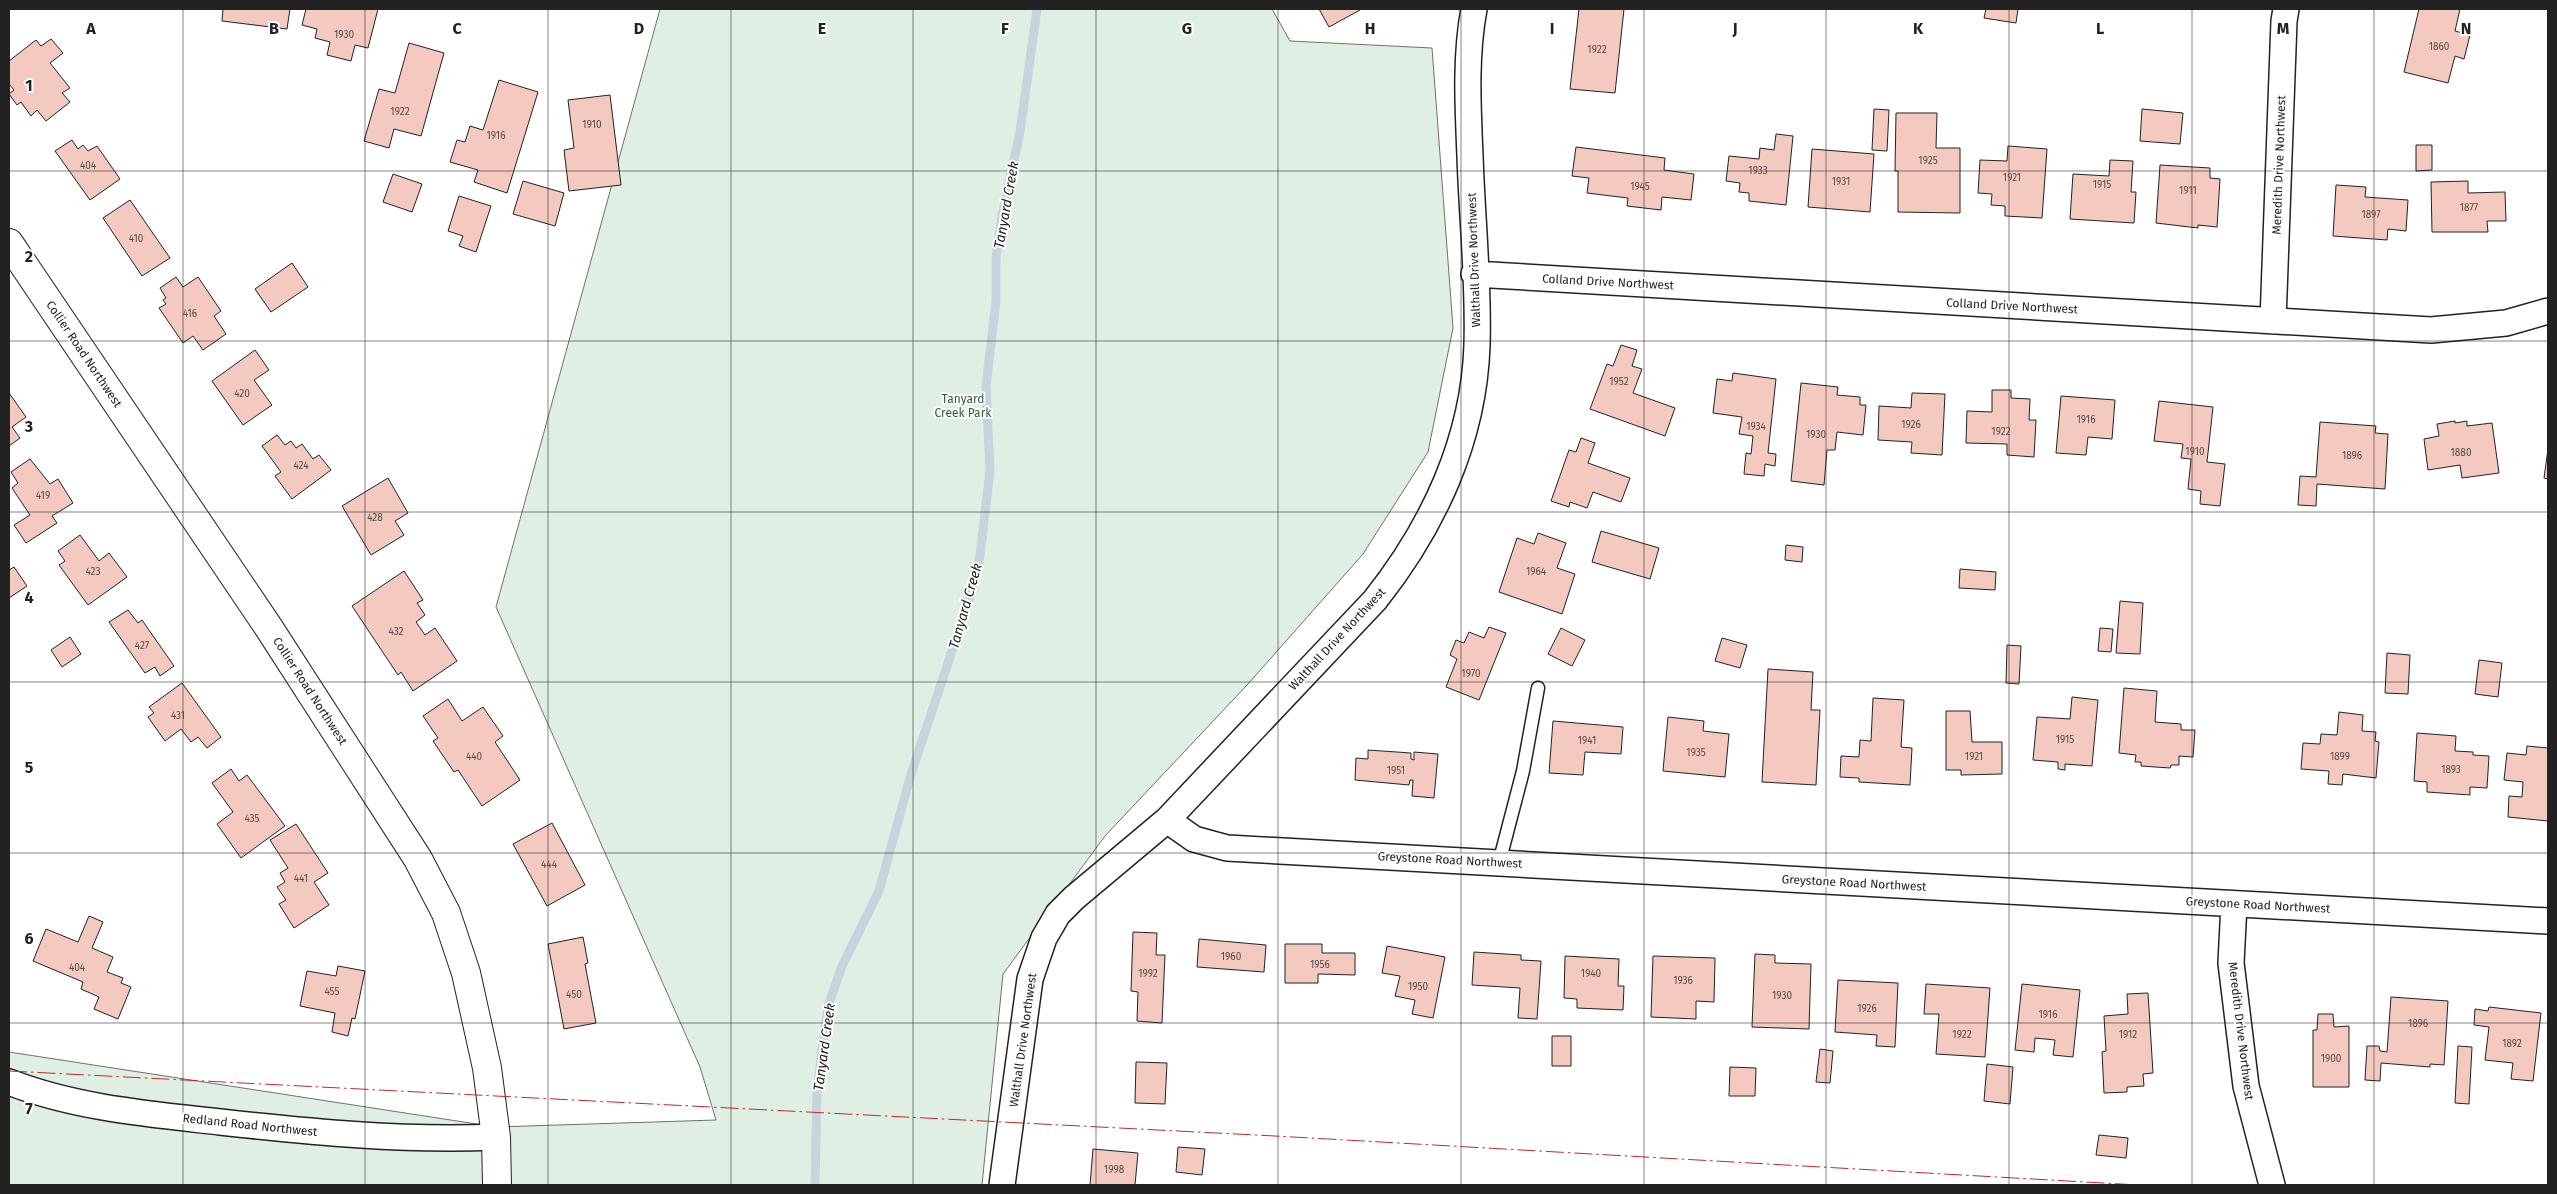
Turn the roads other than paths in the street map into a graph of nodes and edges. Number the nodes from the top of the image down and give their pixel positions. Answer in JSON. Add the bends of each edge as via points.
{"nodes":[{"id":1,"x":1474,"y":9,"type":"edge"},
{"id":2,"x":2286,"y":9,"type":"edge"},
{"id":3,"x":9,"y":243,"type":"edge"},
{"id":4,"x":1474,"y":274,"type":"junction"},
{"id":5,"x":2548,"y":311,"type":"edge"},
{"id":6,"x":2273,"y":321,"type":"junction"},
{"id":7,"x":1538,"y":688,"type":"dead end"},
{"id":8,"x":1167,"y":820,"type":"junction"},
{"id":9,"x":1499,"y":863,"type":"junction"},
{"id":10,"x":2234,"y":904,"type":"junction"},
{"id":11,"x":2548,"y":921,"type":"edge"},
{"id":12,"x":9,"y":1082,"type":"edge"},
{"id":13,"x":496,"y":1137,"type":"junction"},
{"id":14,"x":497,"y":1185,"type":"edge"},
{"id":15,"x":1002,"y":1185,"type":"edge"},
{"id":16,"x":2272,"y":1185,"type":"edge"}],
"edges":[{"from":1,"to":4,"type":"street","name":"Walthall Drive Northwest","via":[[1467,77]]},
{"from":2,"to":6,"type":"street","name":"Meredith Drive Northwest"},
{"from":3,"to":13,"type":"street","name":"Collier Road Northwest","via":[[269,628],[418,859],[446,913],[466,973],[487,1068]]},
{"from":4,"to":6,"type":"street","name":"Colland Drive Northwest"},
{"from":4,"to":8,"type":"street","name":"Walthall Drive Northwest","via":[[1477,346],[1469,408],[1453,469],[1424,532],[1375,600]]},
{"from":5,"to":6,"type":"street","name":"Colland Drive Northwest","via":[[2506,323],[2431,330]]},
{"from":7,"to":9,"type":"lane","via":[[1523,771]]},
{"from":8,"to":9,"type":"street","name":"Greystone Road Northwest","via":[[1194,839],[1227,848]]},
{"from":8,"to":15,"type":"street","name":"Walthall Drive Northwest","via":[[1074,898],[1058,914],[1044,938],[1030,978]]},
{"from":9,"to":10,"type":"street","name":"Greystone Road Northwest"},
{"from":10,"to":11,"type":"street","name":"Greystone Road Northwest"},
{"from":10,"to":16,"type":"street","name":"Meredith Drive Northwest","via":[[2231,964],[2246,1086]]},
{"from":12,"to":13,"type":"street","name":"Redland Road Northwest","via":[[128,1112],[329,1134],[437,1139]]},
{"from":13,"to":14,"type":"street","name":"Collier Road Northwest"}]}
